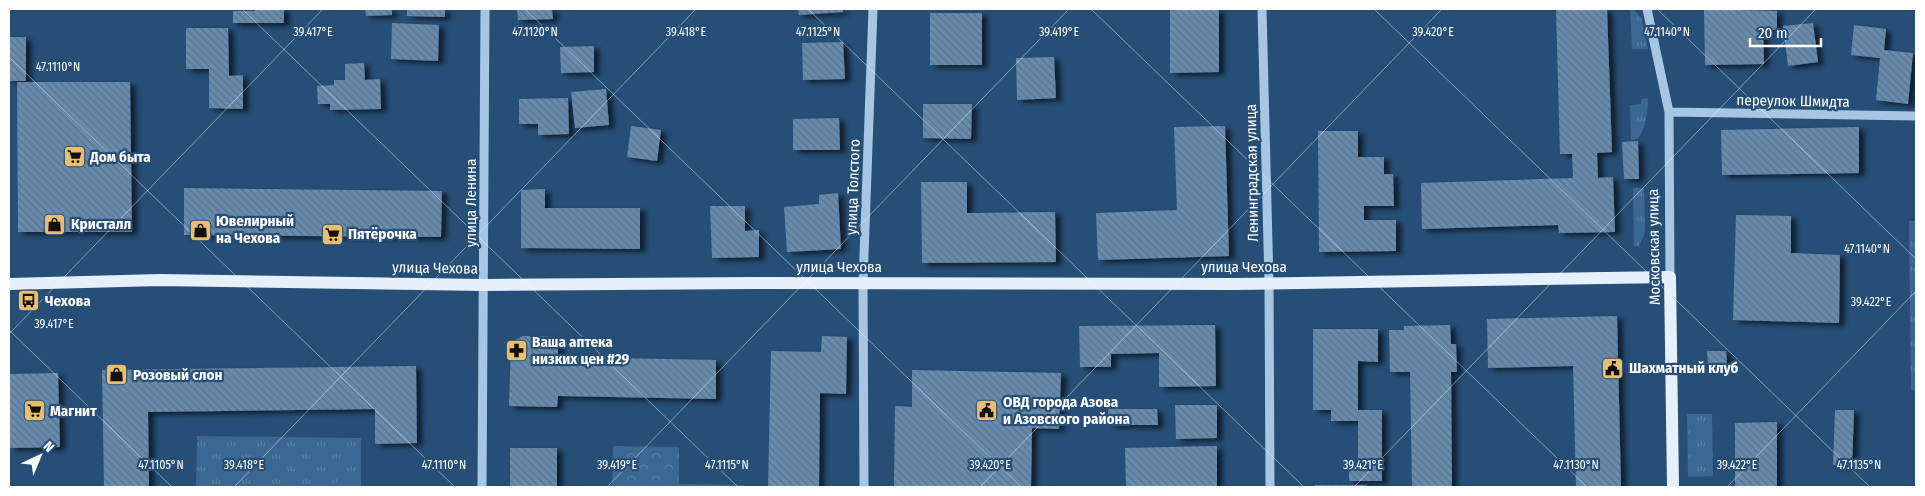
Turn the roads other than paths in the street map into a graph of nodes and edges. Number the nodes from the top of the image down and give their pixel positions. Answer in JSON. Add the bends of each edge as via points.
{"nodes":[{"id":1,"x":486,"y":9,"type":"edge"},
{"id":2,"x":873,"y":9,"type":"edge"},
{"id":3,"x":1262,"y":9,"type":"edge"},
{"id":4,"x":1647,"y":9,"type":"edge"},
{"id":5,"x":1669,"y":112,"type":"junction"},
{"id":6,"x":1916,"y":116,"type":"edge"},
{"id":7,"x":1670,"y":277,"type":"junction"},
{"id":8,"x":863,"y":283,"type":"junction"},
{"id":9,"x":1269,"y":283,"type":"junction"},
{"id":10,"x":9,"y":284,"type":"edge"},
{"id":11,"x":484,"y":285,"type":"junction"},
{"id":12,"x":482,"y":487,"type":"edge"},
{"id":13,"x":864,"y":487,"type":"edge"},
{"id":14,"x":1270,"y":487,"type":"edge"},
{"id":15,"x":1672,"y":487,"type":"edge"}],
"edges":[{"from":1,"to":11,"type":"street","name":"улица Ленина"},
{"from":2,"to":8,"type":"street","name":"улица Толстого"},
{"from":3,"to":9,"type":"street","name":"Ленинградская улица"},
{"from":4,"to":5,"type":"street","name":"Московская улица"},
{"from":5,"to":6,"type":"street","name":"переулок Шмидта"},
{"from":5,"to":7,"type":"street","name":"Московская улица"},
{"from":7,"to":9,"type":"main road","name":"улица Чехова"},
{"from":7,"to":15,"type":"main road","name":"Московская улица"},
{"from":8,"to":9,"type":"main road","name":"улица Чехова"},
{"from":8,"to":11,"type":"main road","name":"улица Чехова"},
{"from":8,"to":13,"type":"street","name":"улица Толстого"},
{"from":9,"to":14,"type":"street","name":"Ленинградская улица"},
{"from":10,"to":11,"type":"main road","name":"улица Чехова","via":[[160,280]]},
{"from":11,"to":12,"type":"street","name":"улица Ленина"}]}
